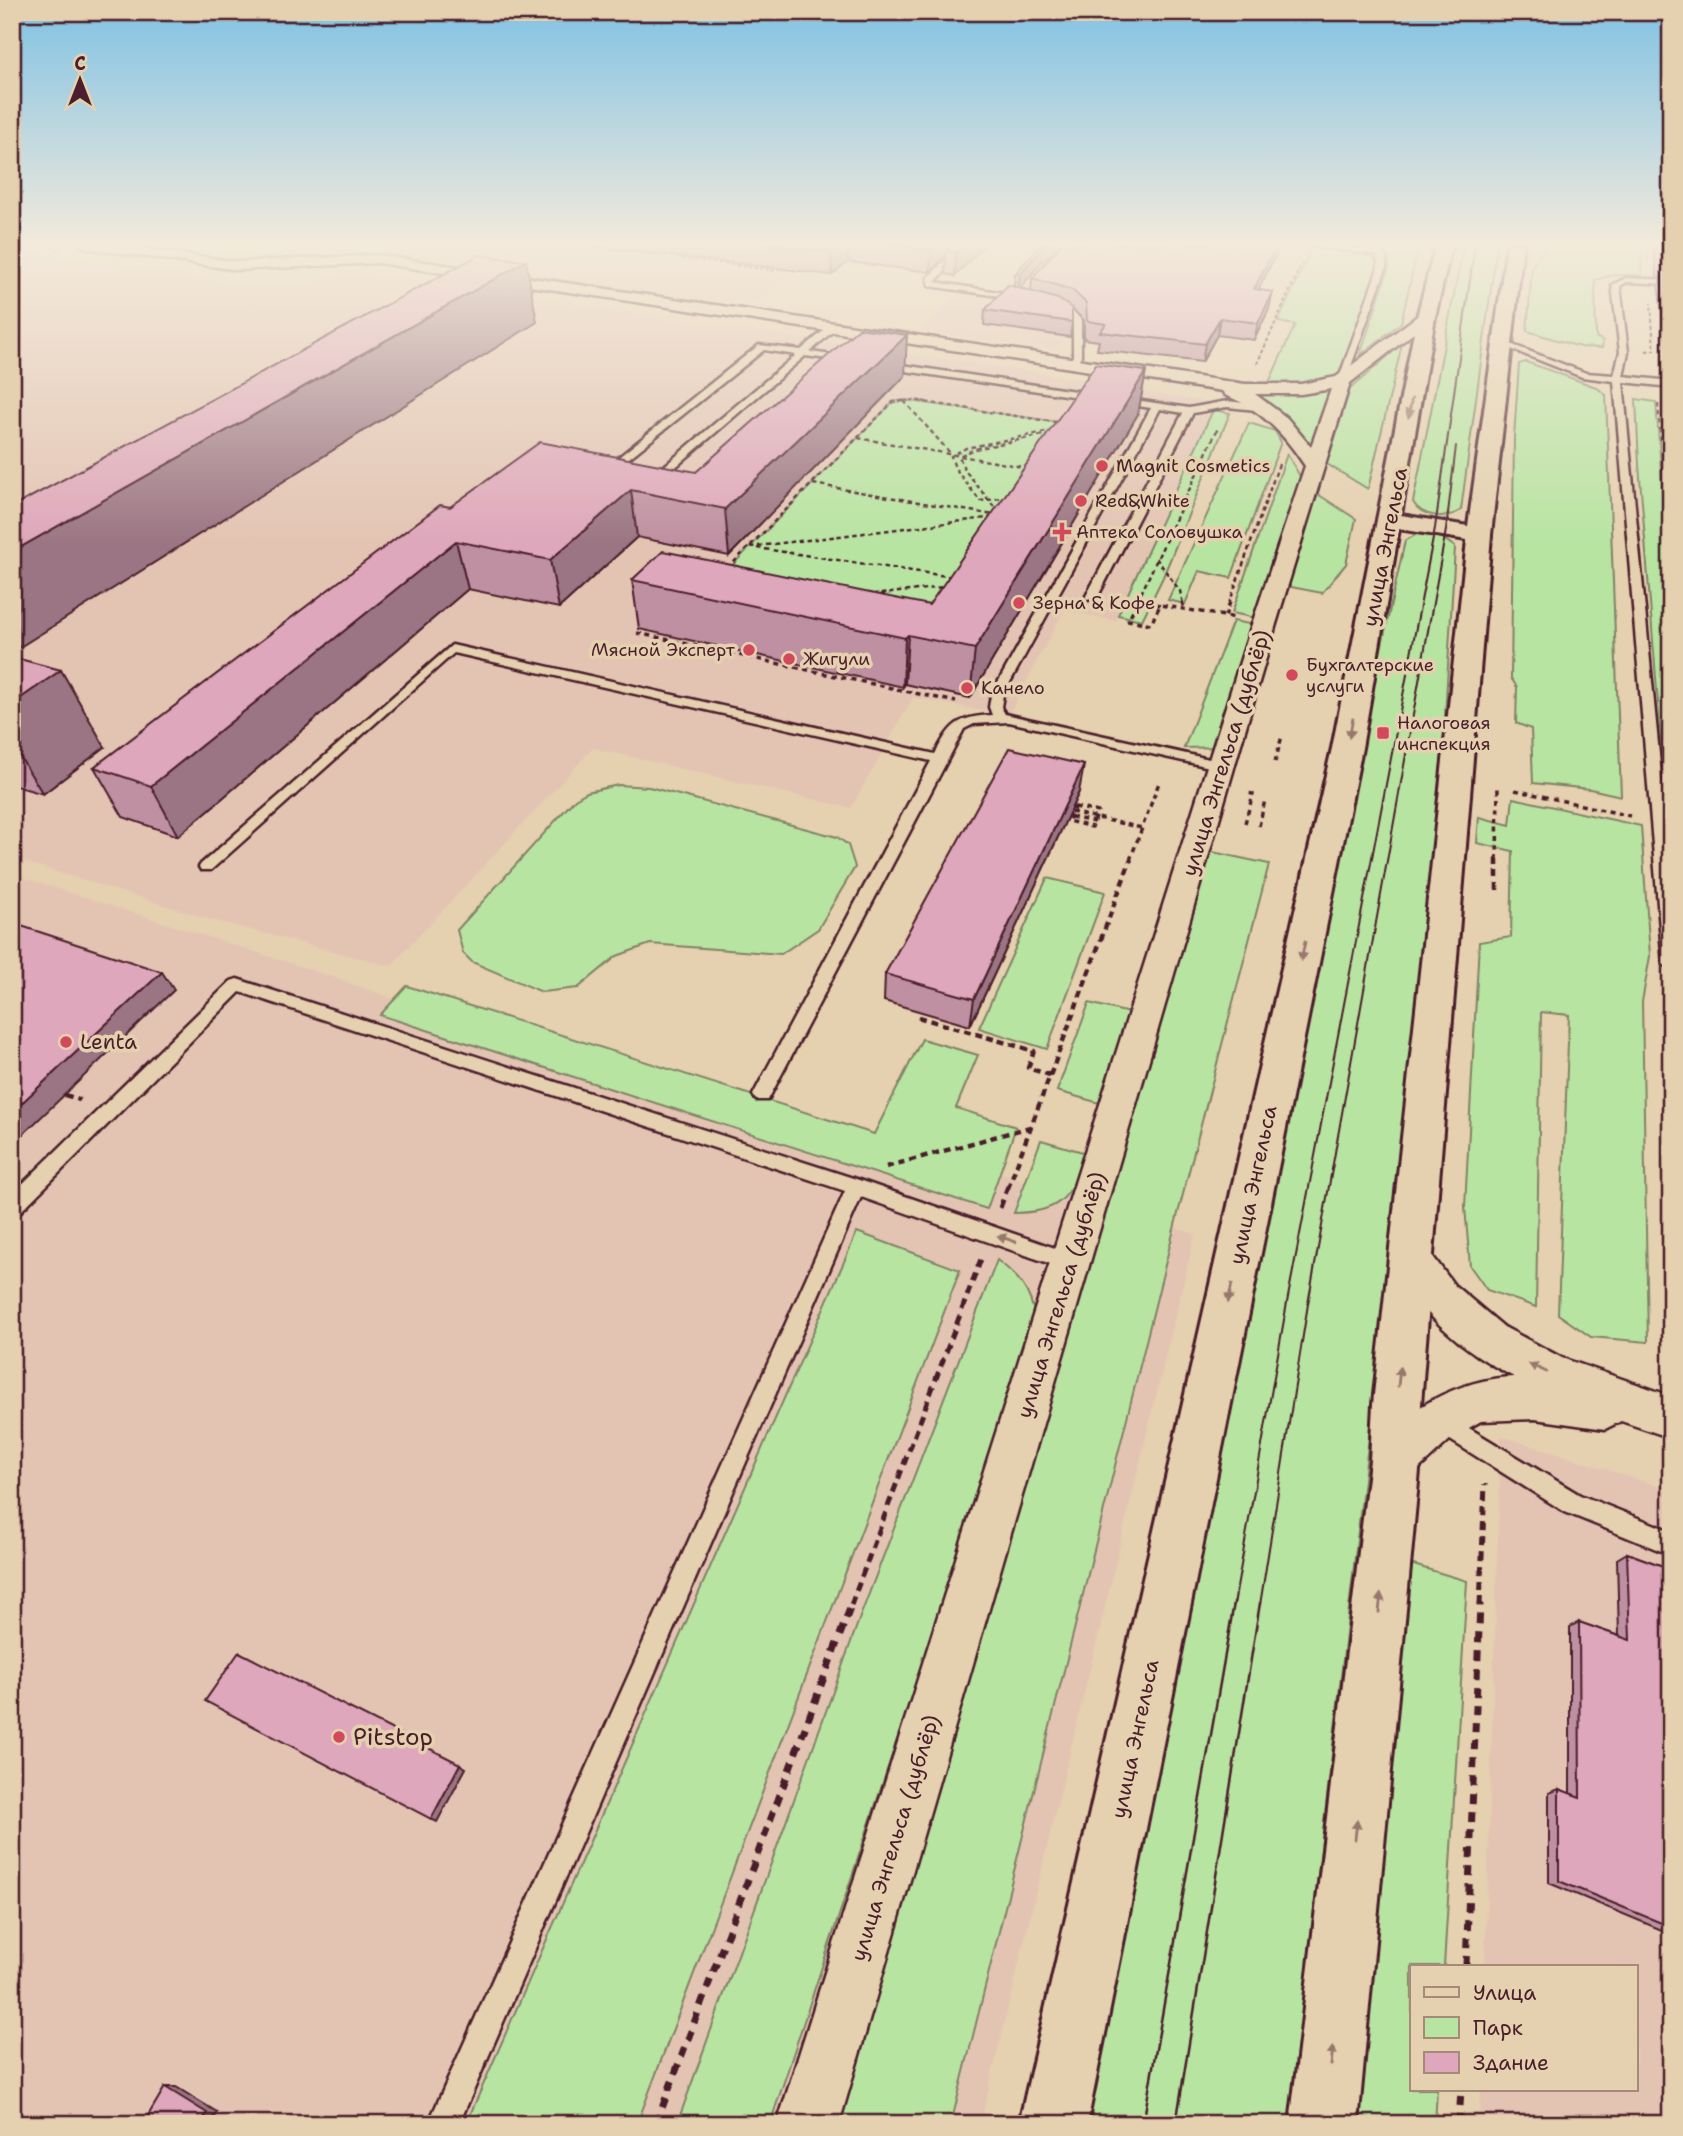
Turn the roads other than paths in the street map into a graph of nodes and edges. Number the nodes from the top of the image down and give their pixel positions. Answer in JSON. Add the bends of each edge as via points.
{"nodes":[{"id":1,"x":814,"y":344,"type":"edge"},
{"id":2,"x":929,"y":344,"type":"edge"},
{"id":3,"x":1077,"y":344,"type":"edge"},
{"id":4,"x":1355,"y":344,"type":"edge"},
{"id":5,"x":1392,"y":344,"type":"edge"},
{"id":6,"x":1421,"y":344,"type":"edge"},
{"id":7,"x":1502,"y":344,"type":"joint"},
{"id":8,"x":1624,"y":344,"type":"edge"},
{"id":9,"x":803,"y":353,"type":"junction"},
{"id":10,"x":844,"y":359,"type":"junction"},
{"id":11,"x":858,"y":361,"type":"edge"},
{"id":12,"x":871,"y":363,"type":"edge"},
{"id":13,"x":1071,"y":365,"type":"junction"},
{"id":14,"x":834,"y":368,"type":"edge"},
{"id":15,"x":1618,"y":378,"type":"junction"},
{"id":16,"x":1342,"y":382,"type":"junction"},
{"id":17,"x":1671,"y":384,"type":"edge"},
{"id":18,"x":1215,"y":386,"type":"junction"},
{"id":19,"x":1157,"y":406,"type":"junction"},
{"id":20,"x":1266,"y":408,"type":"junction"},
{"id":21,"x":1189,"y":411,"type":"junction"},
{"id":22,"x":1297,"y":466,"type":"junction"},
{"id":23,"x":592,"y":483,"type":"edge"},
{"id":24,"x":640,"y":493,"type":"edge"},
{"id":25,"x":1390,"y":520,"type":"junction"},
{"id":26,"x":1479,"y":535,"type":"junction"},
{"id":27,"x":1091,"y":598,"type":"dead end"},
{"id":28,"x":1000,"y":717,"type":"junction"},
{"id":29,"x":939,"y":759,"type":"junction"},
{"id":30,"x":1223,"y":766,"type":"junction"},
{"id":31,"x":206,"y":867,"type":"dead end"},
{"id":32,"x":1671,"y":964,"type":"edge"},
{"id":33,"x":762,"y":1095,"type":"dead end"},
{"id":34,"x":856,"y":1187,"type":"junction"},
{"id":35,"x":12,"y":1208,"type":"edge"},
{"id":36,"x":1412,"y":1259,"type":"junction"},
{"id":37,"x":1071,"y":1262,"type":"junction"},
{"id":38,"x":1671,"y":1418,"type":"edge"},
{"id":39,"x":1439,"y":1422,"type":"junction"},
{"id":40,"x":1395,"y":1460,"type":"junction"},
{"id":41,"x":1671,"y":1543,"type":"edge"},
{"id":42,"x":443,"y":2124,"type":"edge"},
{"id":43,"x":808,"y":2124,"type":"edge"},
{"id":44,"x":1053,"y":2124,"type":"edge"},
{"id":45,"x":1324,"y":2124,"type":"edge"}],
"edges":[{"from":1,"to":9,"type":"lane"},
{"from":2,"to":13,"type":"street"},
{"from":3,"to":13,"type":"lane"},
{"from":4,"to":16,"type":"lane"},
{"from":5,"to":16,"type":"street"},
{"from":6,"to":25,"type":"main road","name":"улица Энгельса","one_way":true},
{"from":7,"to":15,"type":"lane","via":[[1585,376]]},
{"from":7,"to":26,"type":"main road"},
{"from":8,"to":15,"type":"lane"},
{"from":9,"to":10,"type":"lane"},
{"from":9,"to":23,"type":"lane","via":[[762,347]]},
{"from":9,"to":24,"type":"lane"},
{"from":10,"to":11,"type":"lane"},
{"from":10,"to":14,"type":"lane"},
{"from":12,"to":19,"type":"lane"},
{"from":13,"to":18,"type":"street"},
{"from":15,"to":17,"type":"lane"},
{"from":15,"to":32,"type":"lane"},
{"from":16,"to":18,"type":"street","via":[[1301,389]]},
{"from":16,"to":22,"type":"street","name":"улица Энгельса (дублёр)"},
{"from":18,"to":20,"type":"street"},
{"from":19,"to":21,"type":"lane"},
{"from":19,"to":28,"type":"lane","via":[[997,695],[995,707]]},
{"from":20,"to":21,"type":"lane","via":[[1225,404]]},
{"from":20,"to":22,"type":"street","via":[[1289,429]]},
{"from":21,"to":27,"type":"lane"},
{"from":22,"to":30,"type":"street","name":"улица Энгельса (дублёр)","via":[[1264,624]]},
{"from":25,"to":26,"type":"main road"},
{"from":25,"to":44,"type":"main road","name":"улица Энгельса","one_way":true,"via":[[1347,748]]},
{"from":26,"to":36,"type":"main road"},
{"from":28,"to":29,"type":"lane","via":[[960,726]]},
{"from":28,"to":30,"type":"lane"},
{"from":29,"to":31,"type":"lane","via":[[452,649]]},
{"from":29,"to":33,"type":"lane"},
{"from":30,"to":37,"type":"street","name":"улица Энгельса (дублёр)"},
{"from":34,"to":35,"type":"lane","via":[[237,985]]},
{"from":37,"to":34,"type":"lane","one_way":true},
{"from":34,"to":42,"type":"lane"},
{"from":38,"to":36,"type":"street","one_way":true,"via":[[1532,1366],[1479,1332],[1441,1298]]},
{"from":40,"to":36,"type":"main road","one_way":true},
{"from":37,"to":43,"type":"street","name":"улица Энгельса (дублёр)"},
{"from":38,"to":39,"type":"street","via":[[1504,1398],[1468,1404]]},
{"from":39,"to":40,"type":"street"},
{"from":39,"to":41,"type":"lane","via":[[1573,1504]]},
{"from":45,"to":40,"type":"main road","one_way":true}]}
